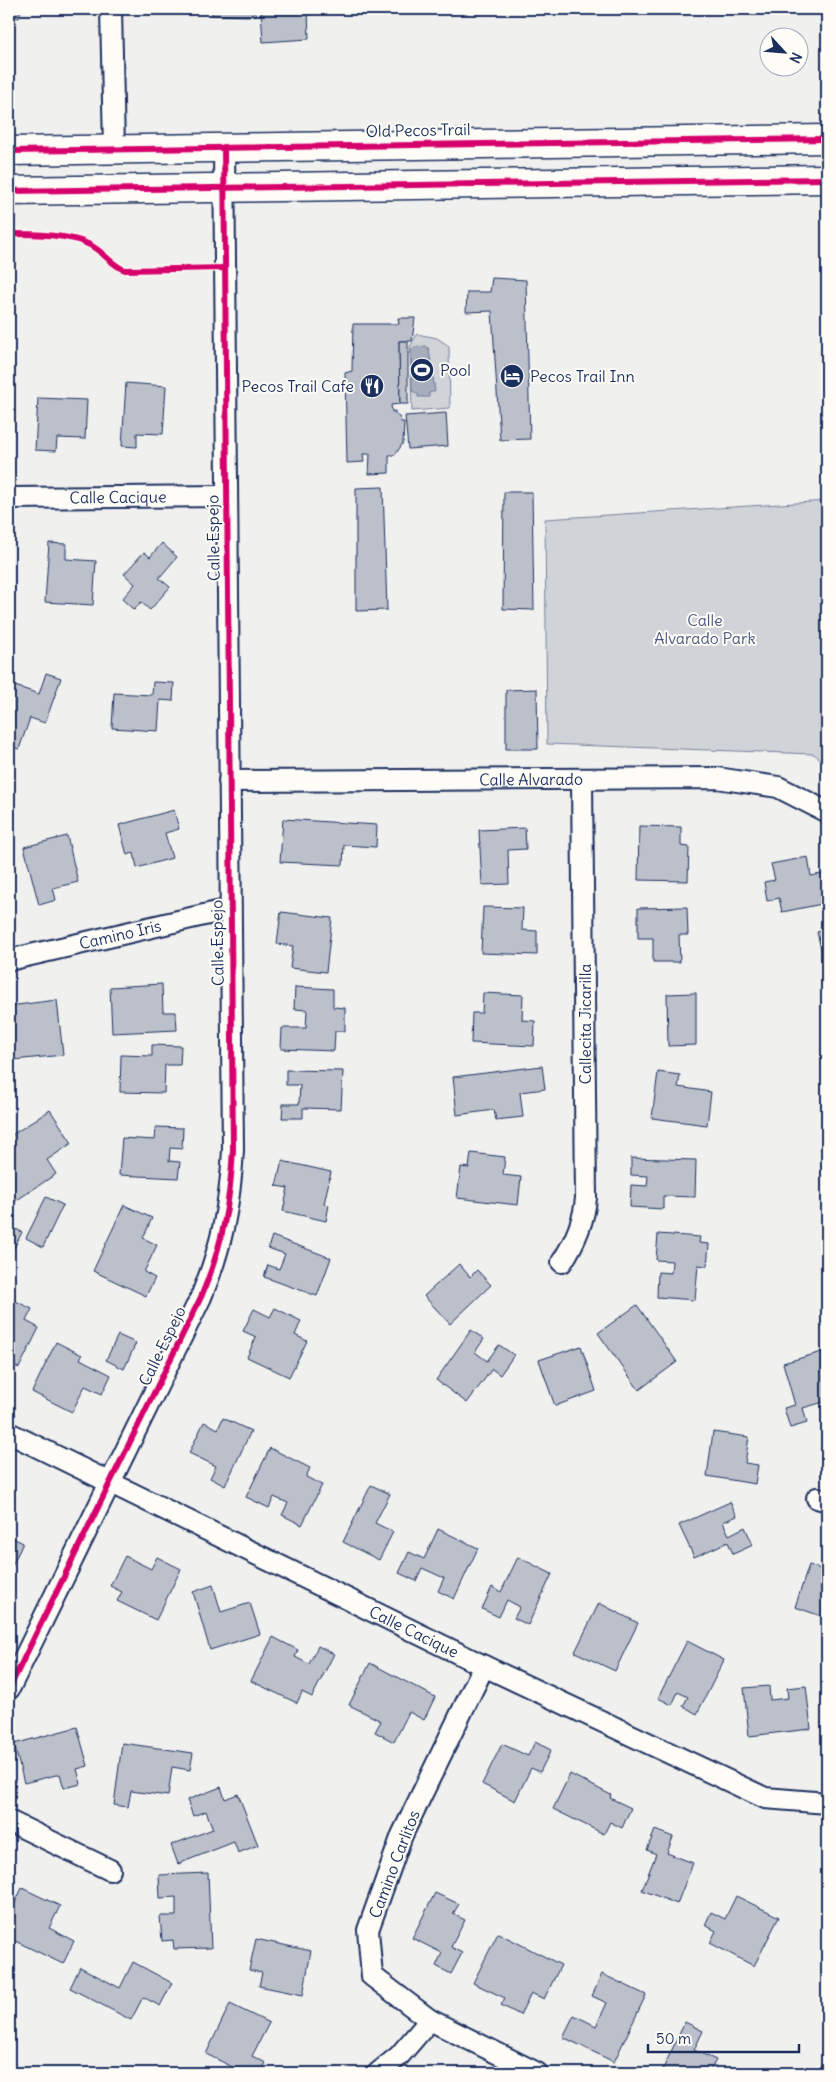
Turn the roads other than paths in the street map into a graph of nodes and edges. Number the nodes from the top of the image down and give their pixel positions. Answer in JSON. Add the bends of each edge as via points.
{"nodes":[{"id":1,"x":111,"y":9,"type":"edge"},
{"id":2,"x":827,"y":139,"type":"edge"},
{"id":3,"x":224,"y":147,"type":"junction"},
{"id":4,"x":114,"y":150,"type":"junction"},
{"id":5,"x":9,"y":151,"type":"edge"},
{"id":6,"x":827,"y":179,"type":"edge"},
{"id":7,"x":224,"y":187,"type":"junction"},
{"id":8,"x":9,"y":190,"type":"edge"},
{"id":9,"x":226,"y":496,"type":"junction"},
{"id":10,"x":9,"y":498,"type":"edge"},
{"id":11,"x":582,"y":780,"type":"junction"},
{"id":12,"x":229,"y":781,"type":"junction"},
{"id":13,"x":827,"y":812,"type":"edge"},
{"id":14,"x":230,"y":909,"type":"junction"},
{"id":15,"x":9,"y":960,"type":"edge"},
{"id":16,"x":562,"y":1262,"type":"dead end"},
{"id":17,"x":9,"y":1433,"type":"edge"},
{"id":18,"x":110,"y":1482,"type":"junction"},
{"id":19,"x":484,"y":1666,"type":"junction"},
{"id":20,"x":9,"y":1689,"type":"edge"},
{"id":21,"x":827,"y":1803,"type":"edge"},
{"id":22,"x":9,"y":1821,"type":"edge"},
{"id":23,"x":110,"y":1870,"type":"dead end"},
{"id":24,"x":430,"y":2020,"type":"junction"},
{"id":25,"x":378,"y":2073,"type":"edge"},
{"id":26,"x":537,"y":2073,"type":"edge"}],
"edges":[{"from":1,"to":4,"type":"street"},
{"from":2,"to":3,"type":"main road","name":"Old Pecos Trail"},
{"from":3,"to":4,"type":"main road","name":"Old Pecos Trail"},
{"from":3,"to":7,"type":"street","name":"Calle Espejo"},
{"from":4,"to":5,"type":"main road","name":"Old Pecos Trail"},
{"from":6,"to":7,"type":"main road"},
{"from":7,"to":8,"type":"main road"},
{"from":7,"to":9,"type":"street","name":"Calle Espejo"},
{"from":9,"to":10,"type":"street","name":"Calle Cacique"},
{"from":9,"to":12,"type":"street","name":"Calle Espejo"},
{"from":11,"to":12,"type":"street","name":"Calle Alvarado"},
{"from":11,"to":13,"type":"street","name":"Calle Alvarado","via":[[717,778],[778,788]]},
{"from":11,"to":16,"type":"street","name":"Callecita Jicarilla","via":[[586,1198],[582,1224]]},
{"from":12,"to":14,"type":"street","name":"Calle Espejo"},
{"from":14,"to":15,"type":"street","name":"Camino Iris"},
{"from":14,"to":18,"type":"street","name":"Calle Espejo","via":[[233,1150],[226,1223],[201,1297]]},
{"from":17,"to":18,"type":"street","name":"Calle Cacique"},
{"from":18,"to":19,"type":"street","name":"Calle Cacique"},
{"from":18,"to":20,"type":"street","name":"Calle Espejo"},
{"from":19,"to":21,"type":"street","name":"Calle Cacique","via":[[765,1798]]},
{"from":19,"to":24,"type":"street","name":"Camino Carlitos","via":[[402,1835],[368,1930],[372,1976]]},
{"from":22,"to":23,"type":"street"},
{"from":24,"to":25,"type":"street"},
{"from":24,"to":26,"type":"street","name":"Camino Carlitos"}]}
